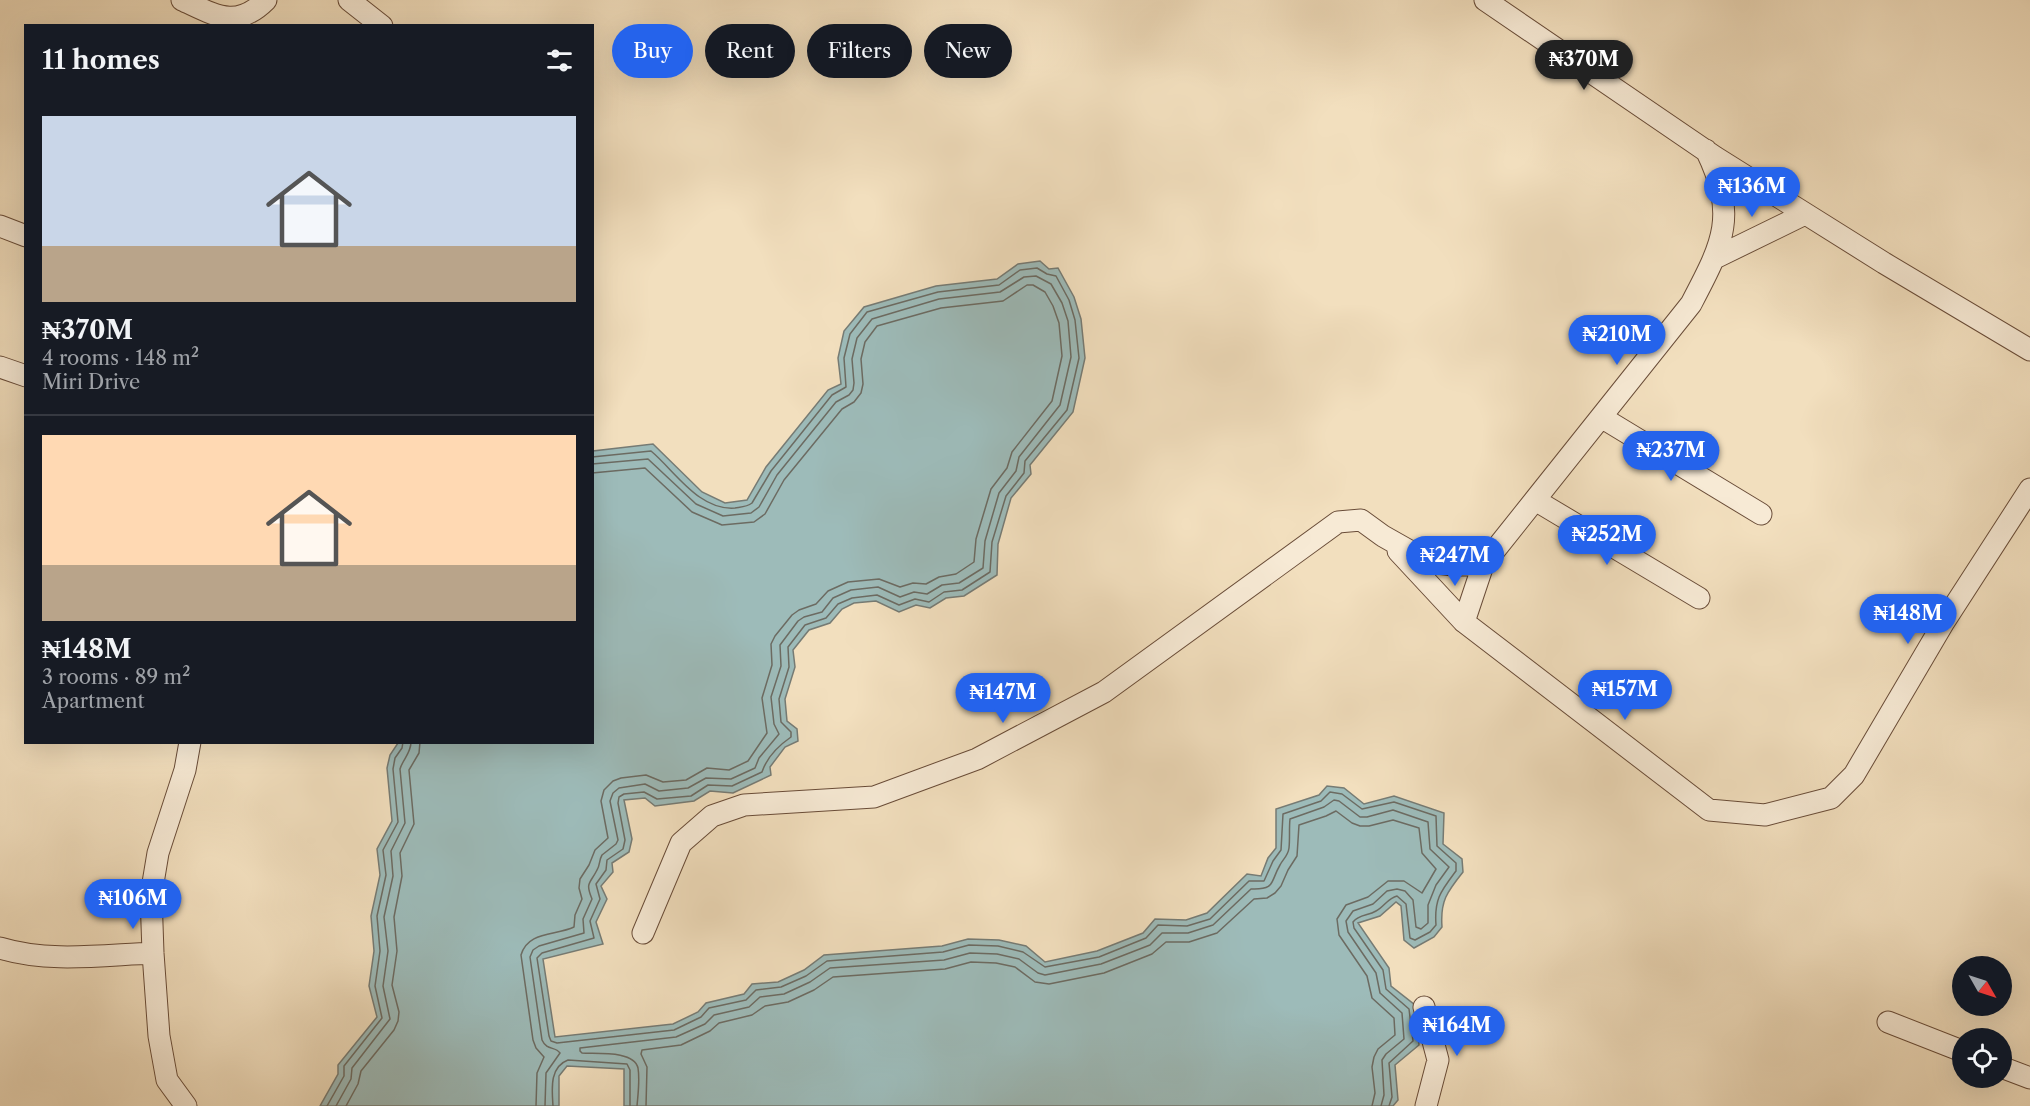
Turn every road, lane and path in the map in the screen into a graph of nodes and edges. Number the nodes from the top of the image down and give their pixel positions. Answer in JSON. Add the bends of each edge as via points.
{"nodes":[{"id":1,"x":182,"y":0,"type":"edge"},
{"id":2,"x":267,"y":0,"type":"edge"},
{"id":3,"x":349,"y":0,"type":"edge"},
{"id":4,"x":1485,"y":0,"type":"edge"},
{"id":5,"x":379,"y":24,"type":"edge"},
{"id":6,"x":1706,"y":149,"type":"junction"},
{"id":7,"x":1805,"y":214,"type":"junction"},
{"id":8,"x":0,"y":226,"type":"edge"},
{"id":9,"x":24,"y":235,"type":"edge"},
{"id":10,"x":1715,"y":258,"type":"junction"},
{"id":11,"x":2030,"y":350,"type":"edge"},
{"id":12,"x":0,"y":367,"type":"edge"},
{"id":13,"x":24,"y":375,"type":"edge"},
{"id":14,"x":1601,"y":417,"type":"junction"},
{"id":15,"x":2030,"y":489,"type":"edge"},
{"id":16,"x":1535,"y":500,"type":"junction"},
{"id":17,"x":1761,"y":514,"type":"dead end"},
{"id":18,"x":1383,"y":536,"type":"junction"},
{"id":19,"x":1483,"y":565,"type":"junction"},
{"id":20,"x":1699,"y":598,"type":"dead end"},
{"id":21,"x":1464,"y":622,"type":"junction"},
{"id":22,"x":190,"y":744,"type":"edge"},
{"id":23,"x":643,"y":933,"type":"dead end"},
{"id":24,"x":0,"y":948,"type":"edge"},
{"id":25,"x":153,"y":953,"type":"junction"},
{"id":26,"x":1424,"y":1007,"type":"dead end"},
{"id":27,"x":1888,"y":1022,"type":"dead end"},
{"id":28,"x":1952,"y":1048,"type":"edge"},
{"id":29,"x":2012,"y":1071,"type":"edge"},
{"id":30,"x":2030,"y":1078,"type":"edge"},
{"id":31,"x":186,"y":1106,"type":"edge"},
{"id":32,"x":1426,"y":1106,"type":"edge"}],
"edges":[{"from":1,"to":2,"type":"street","via":[[219,17],[237,19]]},
{"from":3,"to":5,"type":"street"},
{"from":4,"to":6,"type":"street"},
{"from":6,"to":7,"type":"street"},
{"from":6,"to":10,"type":"street","via":[[1723,192],[1724,225]]},
{"from":7,"to":10,"type":"street"},
{"from":7,"to":11,"type":"street"},
{"from":8,"to":9,"type":"street"},
{"from":10,"to":14,"type":"street","via":[[1691,304]]},
{"from":12,"to":13,"type":"street"},
{"from":14,"to":16,"type":"street"},
{"from":14,"to":17,"type":"street"},
{"from":15,"to":21,"type":"street","via":[[1944,622],[1854,775],[1831,798],[1792,808],[1765,814],[1709,810]]},
{"from":16,"to":19,"type":"street"},
{"from":16,"to":20,"type":"street"},
{"from":18,"to":19,"type":"street","via":[[1429,562]]},
{"from":18,"to":21,"type":"street"},
{"from":18,"to":23,"type":"street","via":[[1361,520],[1338,522],[1104,692],[977,759],[874,797],[744,805],[712,816],[681,843]]},
{"from":19,"to":21,"type":"street"},
{"from":22,"to":25,"type":"street","via":[[158,853],[151,895]]},
{"from":24,"to":25,"type":"street","via":[[46,957]]},
{"from":25,"to":31,"type":"street","via":[[159,1036],[167,1080]]},
{"from":26,"to":32,"type":"street","via":[[1438,1060]]},
{"from":27,"to":28,"type":"street"},
{"from":29,"to":30,"type":"street"}]}
